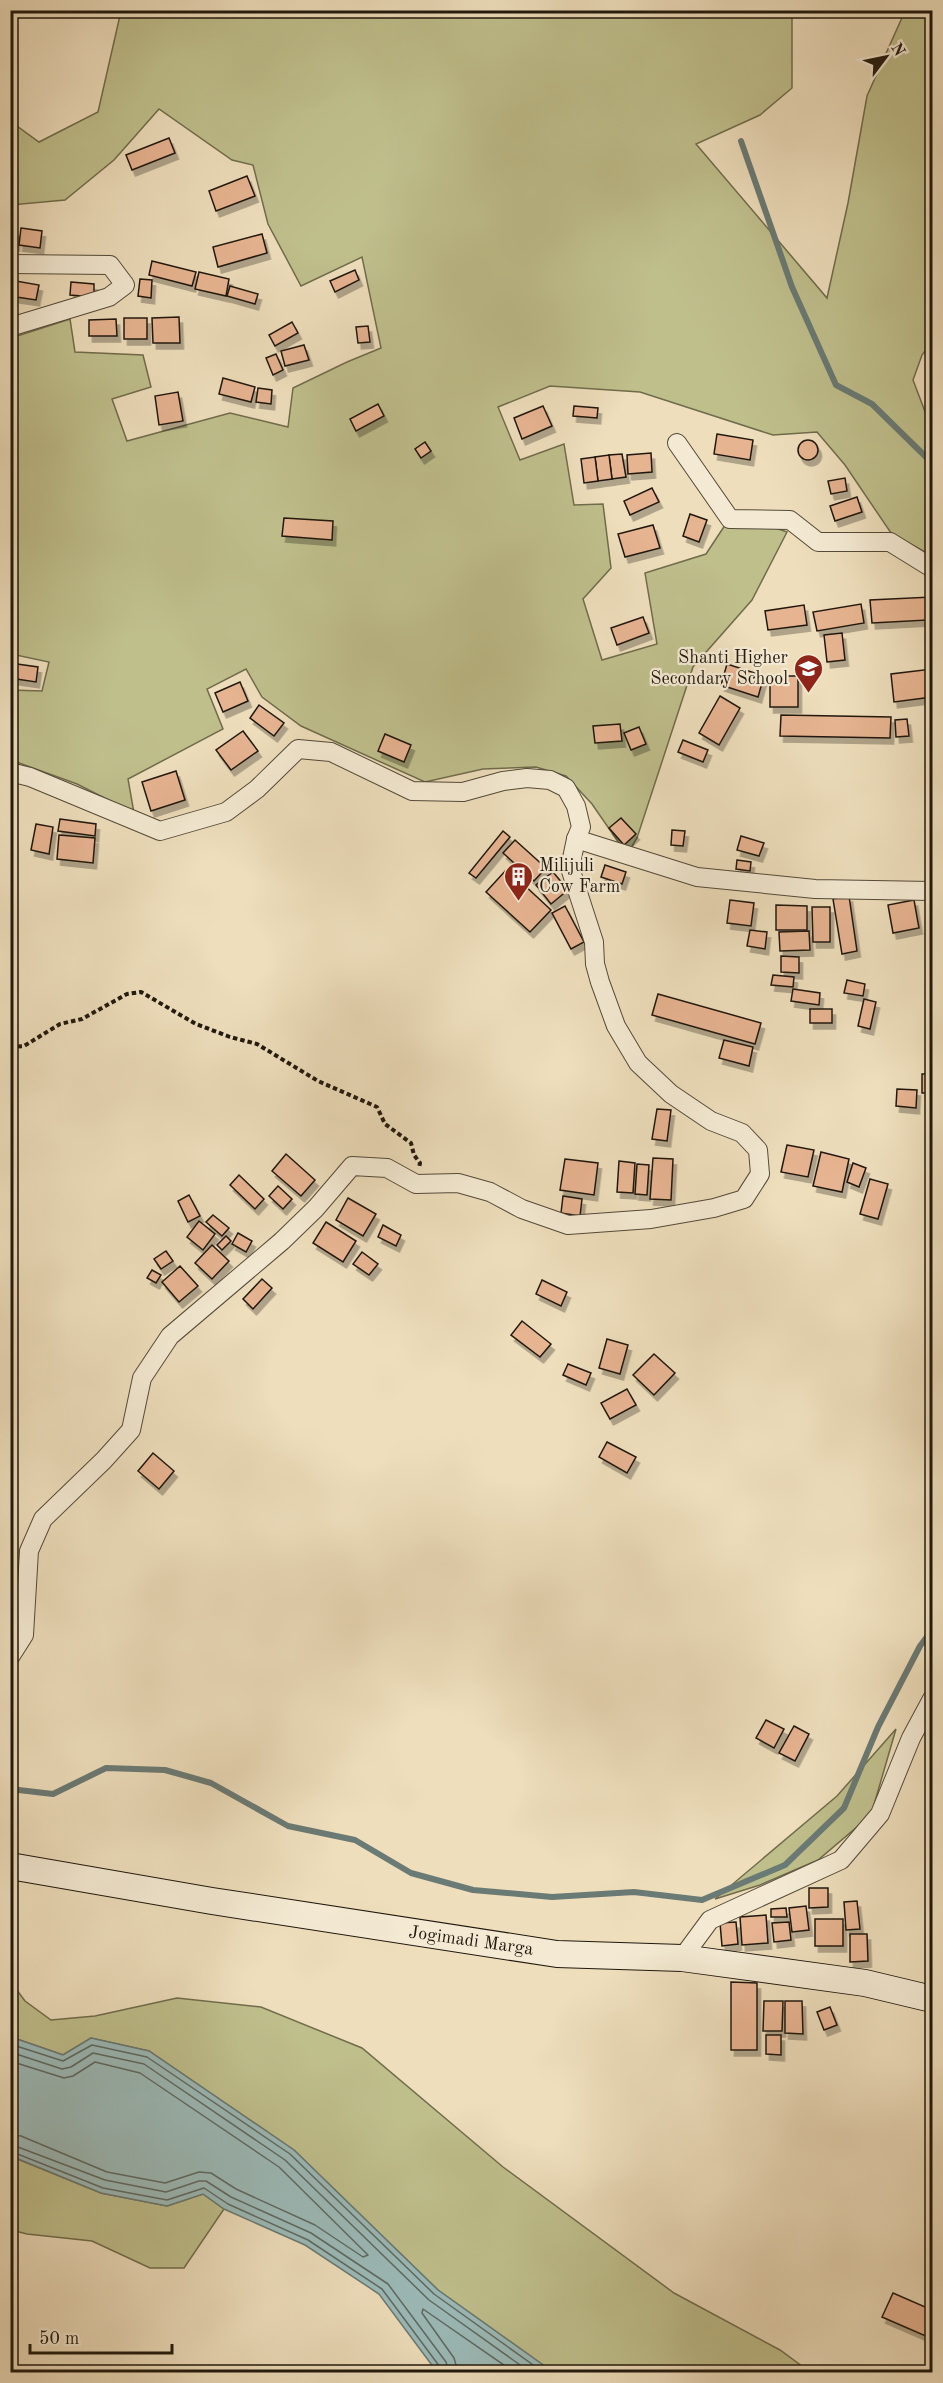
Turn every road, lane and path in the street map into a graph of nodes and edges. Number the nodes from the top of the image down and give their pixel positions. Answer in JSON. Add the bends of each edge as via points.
{"nodes":[{"id":1,"x":10,"y":264,"type":"edge"},
{"id":2,"x":10,"y":327,"type":"edge"},
{"id":3,"x":677,"y":443,"type":"dead end"},
{"id":4,"x":933,"y":568,"type":"edge"},
{"id":5,"x":10,"y":771,"type":"edge"},
{"id":6,"x":576,"y":839,"type":"junction"},
{"id":7,"x":933,"y":891,"type":"edge"},
{"id":8,"x":10,"y":1047,"type":"edge"},
{"id":9,"x":416,"y":1184,"type":"junction"},
{"id":10,"x":10,"y":1657,"type":"edge"},
{"id":11,"x":933,"y":1699,"type":"edge"},
{"id":12,"x":10,"y":1866,"type":"edge"},
{"id":13,"x":682,"y":1958,"type":"junction"},
{"id":14,"x":933,"y":1999,"type":"edge"}],
"edges":[{"from":1,"to":2,"type":"street","via":[[110,265],[125,285],[109,297]]},
{"from":3,"to":4,"type":"street","via":[[730,519],[790,520],[818,542],[890,542]]},
{"from":5,"to":6,"type":"street","via":[[160,831],[226,812],[257,789],[298,749],[331,752],[412,791],[463,792],[503,781],[550,780],[566,788],[576,806],[580,827]]},
{"from":6,"to":7,"type":"street","via":[[697,877],[815,890]]},
{"from":6,"to":9,"type":"street","via":[[570,867],[594,942],[600,982],[616,1026],[638,1063],[671,1094],[711,1120],[742,1133],[758,1150],[760,1174],[744,1199],[714,1208],[651,1220],[568,1225],[522,1209],[490,1192],[458,1183]]},
{"from":8,"to":9,"type":"path","via":[[24,1046],[60,1024],[82,1019],[127,994],[141,992],[196,1024],[257,1044],[318,1081],[376,1107],[385,1124],[411,1143],[420,1163]]},
{"from":9,"to":10,"type":"street","via":[[387,1168],[352,1166],[282,1241],[170,1336],[142,1378],[131,1430],[43,1519],[29,1551],[24,1635]]},
{"from":11,"to":13,"type":"street","via":[[911,1738],[880,1814],[842,1860],[710,1920]]},
{"from":12,"to":13,"type":"main road","name":"Jogimadi Marga","via":[[557,1954]]},
{"from":13,"to":14,"type":"main road","name":"Jogimadi Marga","via":[[865,1983]]}]}
